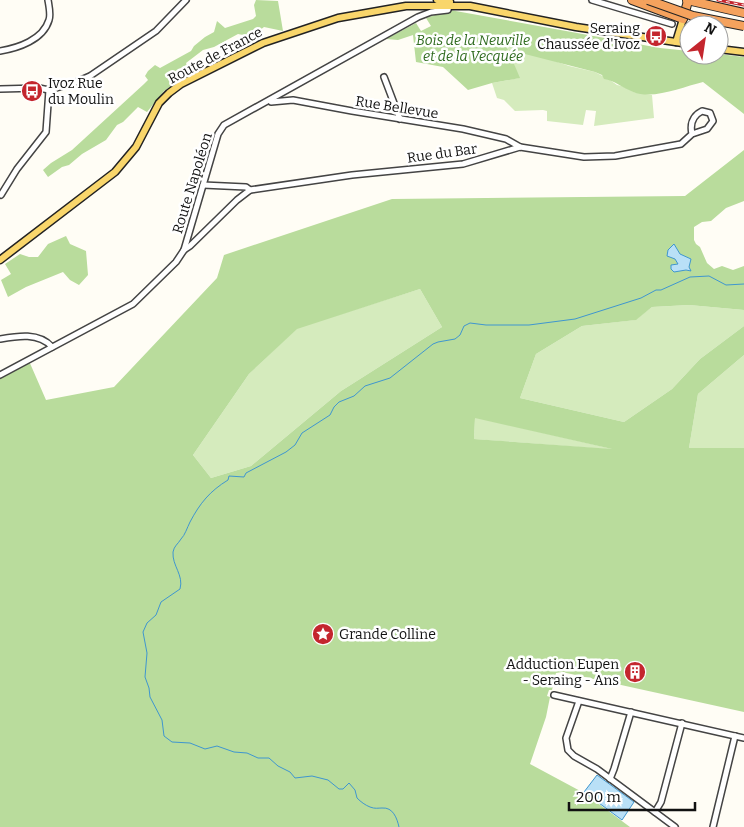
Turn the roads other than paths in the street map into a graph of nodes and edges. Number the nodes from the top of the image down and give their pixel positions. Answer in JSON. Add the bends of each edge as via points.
{"nodes":[{"id":1,"x":48,"y":0,"type":"edge"},
{"id":2,"x":186,"y":0,"type":"edge"},
{"id":3,"x":438,"y":0,"type":"edge"},
{"id":4,"x":592,"y":0,"type":"edge"},
{"id":5,"x":632,"y":0,"type":"edge"},
{"id":6,"x":648,"y":0,"type":"edge"},
{"id":7,"x":659,"y":0,"type":"edge"},
{"id":8,"x":687,"y":0,"type":"edge"},
{"id":9,"x":470,"y":3,"type":"edge"},
{"id":10,"x":449,"y":6,"type":"junction"},
{"id":11,"x":744,"y":13,"type":"edge"},
{"id":12,"x":684,"y":15,"type":"edge"},
{"id":13,"x":679,"y":18,"type":"edge"},
{"id":14,"x":744,"y":22,"type":"edge"},
{"id":15,"x":672,"y":24,"type":"dead end"},
{"id":16,"x":744,"y":26,"type":"edge"},
{"id":17,"x":679,"y":32,"type":"edge"},
{"id":18,"x":676,"y":42,"type":"junction"},
{"id":19,"x":679,"y":42,"type":"edge"},
{"id":20,"x":729,"y":50,"type":"edge"},
{"id":21,"x":0,"y":51,"type":"edge"},
{"id":22,"x":744,"y":52,"type":"edge"},
{"id":23,"x":384,"y":77,"type":"dead end"},
{"id":24,"x":0,"y":89,"type":"edge"},
{"id":25,"x":49,"y":90,"type":"junction"},
{"id":26,"x":269,"y":100,"type":"junction"},
{"id":27,"x":400,"y":119,"type":"junction"},
{"id":28,"x":692,"y":134,"type":"junction"},
{"id":29,"x":520,"y":148,"type":"junction"},
{"id":30,"x":203,"y":185,"type":"junction"},
{"id":31,"x":250,"y":190,"type":"junction"},
{"id":32,"x":1,"y":192,"type":"edge"},
{"id":33,"x":184,"y":250,"type":"junction"},
{"id":34,"x":0,"y":260,"type":"edge"},
{"id":35,"x":0,"y":339,"type":"edge"},
{"id":36,"x":52,"y":347,"type":"junction"},
{"id":37,"x":0,"y":375,"type":"edge"},
{"id":38,"x":554,"y":695,"type":"dead end"},
{"id":39,"x":579,"y":701,"type":"junction"},
{"id":40,"x":631,"y":712,"type":"junction"},
{"id":41,"x":682,"y":723,"type":"junction"},
{"id":42,"x":735,"y":736,"type":"junction"},
{"id":43,"x":744,"y":738,"type":"edge"},
{"id":44,"x":610,"y":779,"type":"junction"},
{"id":45,"x":655,"y":812,"type":"junction"},
{"id":46,"x":675,"y":827,"type":"edge"},
{"id":47,"x":713,"y":827,"type":"edge"}],
"edges":[{"from":1,"to":21,"type":"street","via":[[50,19],[44,30],[34,40]]},
{"from":2,"to":25,"type":"street","via":[[156,32],[125,54],[82,80]]},
{"from":3,"to":10,"type":"main road","via":[[450,2]]},
{"from":4,"to":15,"type":"street"},
{"from":5,"to":13,"type":"highway"},
{"from":6,"to":16,"type":"highway","bridge":true,"via":[[698,17]]},
{"from":7,"to":14,"type":"highway"},
{"from":8,"to":11,"type":"highway"},
{"from":8,"to":12,"type":"highway"},
{"from":9,"to":10,"type":"main road","name":"Route de France"},
{"from":9,"to":18,"type":"main road","name":"Route de France","via":[[576,27]]},
{"from":10,"to":26,"type":"street","name":"Route Napoléon","via":[[448,10],[418,17]]},
{"from":10,"to":34,"type":"main road","name":"Route de France","via":[[398,7],[325,21],[252,48],[182,84],[159,104],[130,155],[115,172]]},
{"from":17,"to":18,"type":"main road"},
{"from":18,"to":19,"type":"main road","name":"Route de France"},
{"from":20,"to":22,"type":"main road"},
{"from":23,"to":27,"type":"street"},
{"from":24,"to":25,"type":"street"},
{"from":25,"to":32,"type":"street","via":[[46,132]]},
{"from":26,"to":27,"type":"street","name":"Rue Bellevue","via":[[293,100]]},
{"from":26,"to":30,"type":"street","name":"Route Napoléon","via":[[222,127]]},
{"from":27,"to":29,"type":"street","name":"Rue Bellevue","via":[[492,135]]},
{"from":28,"to":28,"type":"street","name":"Rue du Bar","via":[[707,130],[713,121],[710,114],[702,111],[696,114]]},
{"from":28,"to":29,"type":"street","name":"Rue du Bar","via":[[675,146],[609,157],[584,157]]},
{"from":29,"to":31,"type":"street","name":"Rue du Bar","via":[[463,164],[352,175]]},
{"from":30,"to":31,"type":"street","name":"Rue du Bar","via":[[246,187]]},
{"from":30,"to":33,"type":"street","name":"Route Napoléon"},
{"from":31,"to":33,"type":"street"},
{"from":33,"to":36,"type":"street","name":"Route Napoléon","via":[[137,301]]},
{"from":35,"to":36,"type":"street","via":[[28,336],[43,340]]},
{"from":36,"to":37,"type":"street","name":"Route Napoléon"},
{"from":38,"to":39,"type":"street"},
{"from":39,"to":40,"type":"street"},
{"from":39,"to":44,"type":"street","via":[[566,738],[567,747],[574,756]]},
{"from":40,"to":41,"type":"street"},
{"from":40,"to":44,"type":"street"},
{"from":41,"to":42,"type":"street"},
{"from":41,"to":45,"type":"street","via":[[661,802]]},
{"from":42,"to":43,"type":"street"},
{"from":42,"to":47,"type":"street"},
{"from":44,"to":45,"type":"street"},
{"from":45,"to":46,"type":"street"}]}
